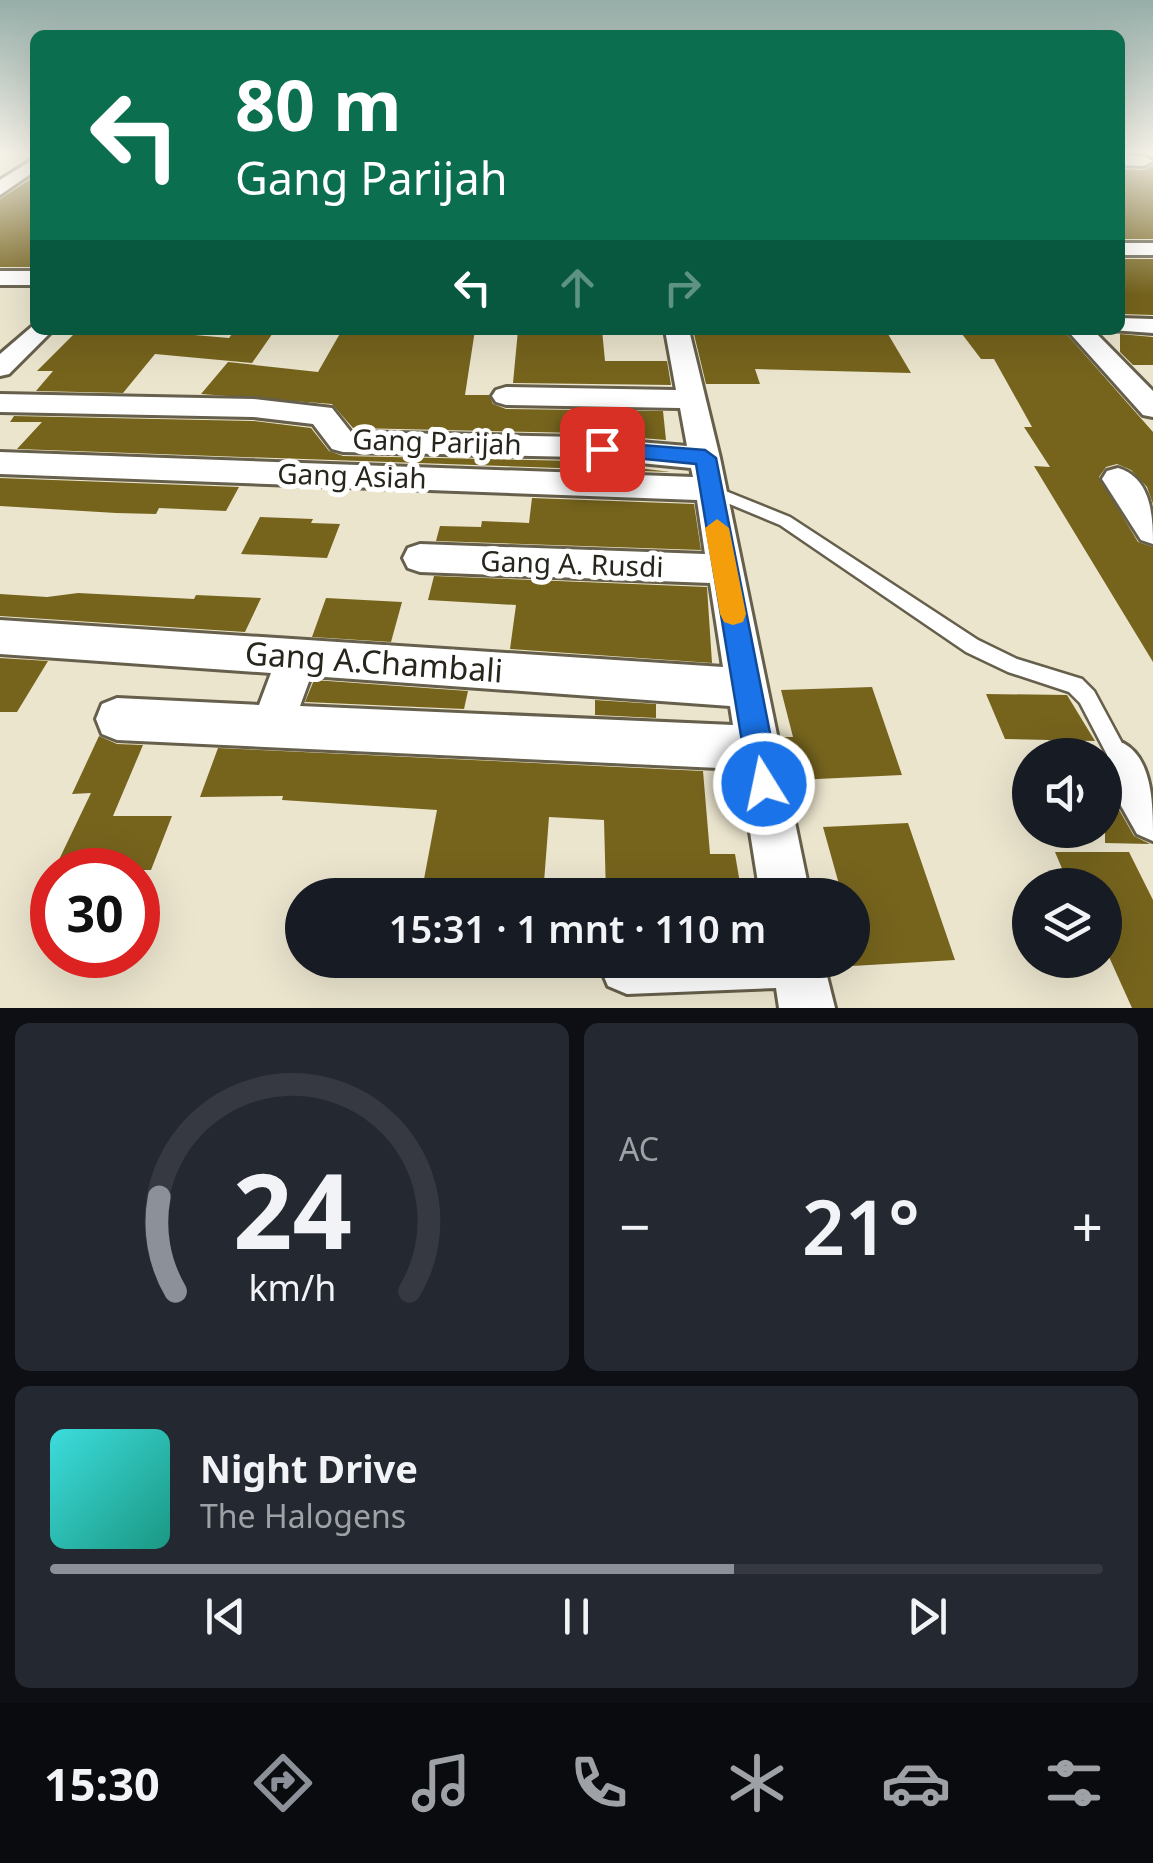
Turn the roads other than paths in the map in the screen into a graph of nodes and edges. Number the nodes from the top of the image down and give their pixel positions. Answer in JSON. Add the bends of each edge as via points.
{"nodes":[{"id":1,"x":1125,"y":248,"type":"edge"},
{"id":2,"x":1153,"y":249,"type":"edge"},
{"id":3,"x":0,"y":278,"type":"edge"},
{"id":4,"x":30,"y":278,"type":"edge"},
{"id":5,"x":1125,"y":325,"type":"edge"},
{"id":6,"x":1153,"y":326,"type":"edge"},
{"id":7,"x":36,"y":335,"type":"edge"},
{"id":8,"x":678,"y":335,"type":"edge"},
{"id":9,"x":1085,"y":335,"type":"edge"},
{"id":10,"x":0,"y":368,"type":"edge"},
{"id":11,"x":506,"y":396,"type":"dead end"},
{"id":12,"x":693,"y":399,"type":"junction"},
{"id":13,"x":0,"y":403,"type":"edge"},
{"id":14,"x":1153,"y":408,"type":"edge"},
{"id":15,"x":0,"y":463,"type":"edge"},
{"id":16,"x":1118,"y":478,"type":"dead end"},
{"id":17,"x":707,"y":479,"type":"junction"},
{"id":18,"x":1153,"y":530,"type":"edge"},
{"id":19,"x":420,"y":558,"type":"dead end"},
{"id":20,"x":725,"y":569,"type":"junction"},
{"id":21,"x":0,"y":637,"type":"edge"},
{"id":22,"x":298,"y":656,"type":"junction"},
{"id":23,"x":747,"y":688,"type":"junction"},
{"id":24,"x":117,"y":719,"type":"dead end"},
{"id":25,"x":272,"y":723,"type":"junction"},
{"id":26,"x":758,"y":748,"type":"junction"},
{"id":27,"x":1123,"y":765,"type":"joint"},
{"id":28,"x":1153,"y":818,"type":"edge"},
{"id":29,"x":782,"y":878,"type":"edge"},
{"id":30,"x":800,"y":978,"type":"edge"},
{"id":31,"x":806,"y":1008,"type":"edge"}],
"edges":[{"from":1,"to":2,"type":"street"},
{"from":3,"to":4,"type":"street"},
{"from":5,"to":6,"type":"street"},
{"from":7,"to":10,"type":"street"},
{"from":8,"to":12,"type":"street"},
{"from":9,"to":14,"type":"street"},
{"from":11,"to":12,"type":"street"},
{"from":12,"to":17,"type":"street"},
{"from":13,"to":17,"type":"street","name":"Gang Parijah","via":[[322,415],[344,442],[578,447]]},
{"from":15,"to":17,"type":"street","name":"Gang Asiah"},
{"from":16,"to":18,"type":"street"},
{"from":17,"to":20,"type":"street"},
{"from":17,"to":27,"type":"lane","via":[[785,520],[982,652],[1074,685]]},
{"from":19,"to":20,"type":"street","name":"Gang A. Rusdi"},
{"from":20,"to":23,"type":"street"},
{"from":21,"to":22,"type":"street","name":"Gang A.Chambali"},
{"from":22,"to":23,"type":"street","name":"Gang A.Chambali"},
{"from":22,"to":25,"type":"street"},
{"from":23,"to":26,"type":"street"},
{"from":24,"to":25,"type":"street"},
{"from":25,"to":26,"type":"street"},
{"from":26,"to":29,"type":"street"},
{"from":27,"to":28,"type":"street"},
{"from":30,"to":31,"type":"street"}]}
